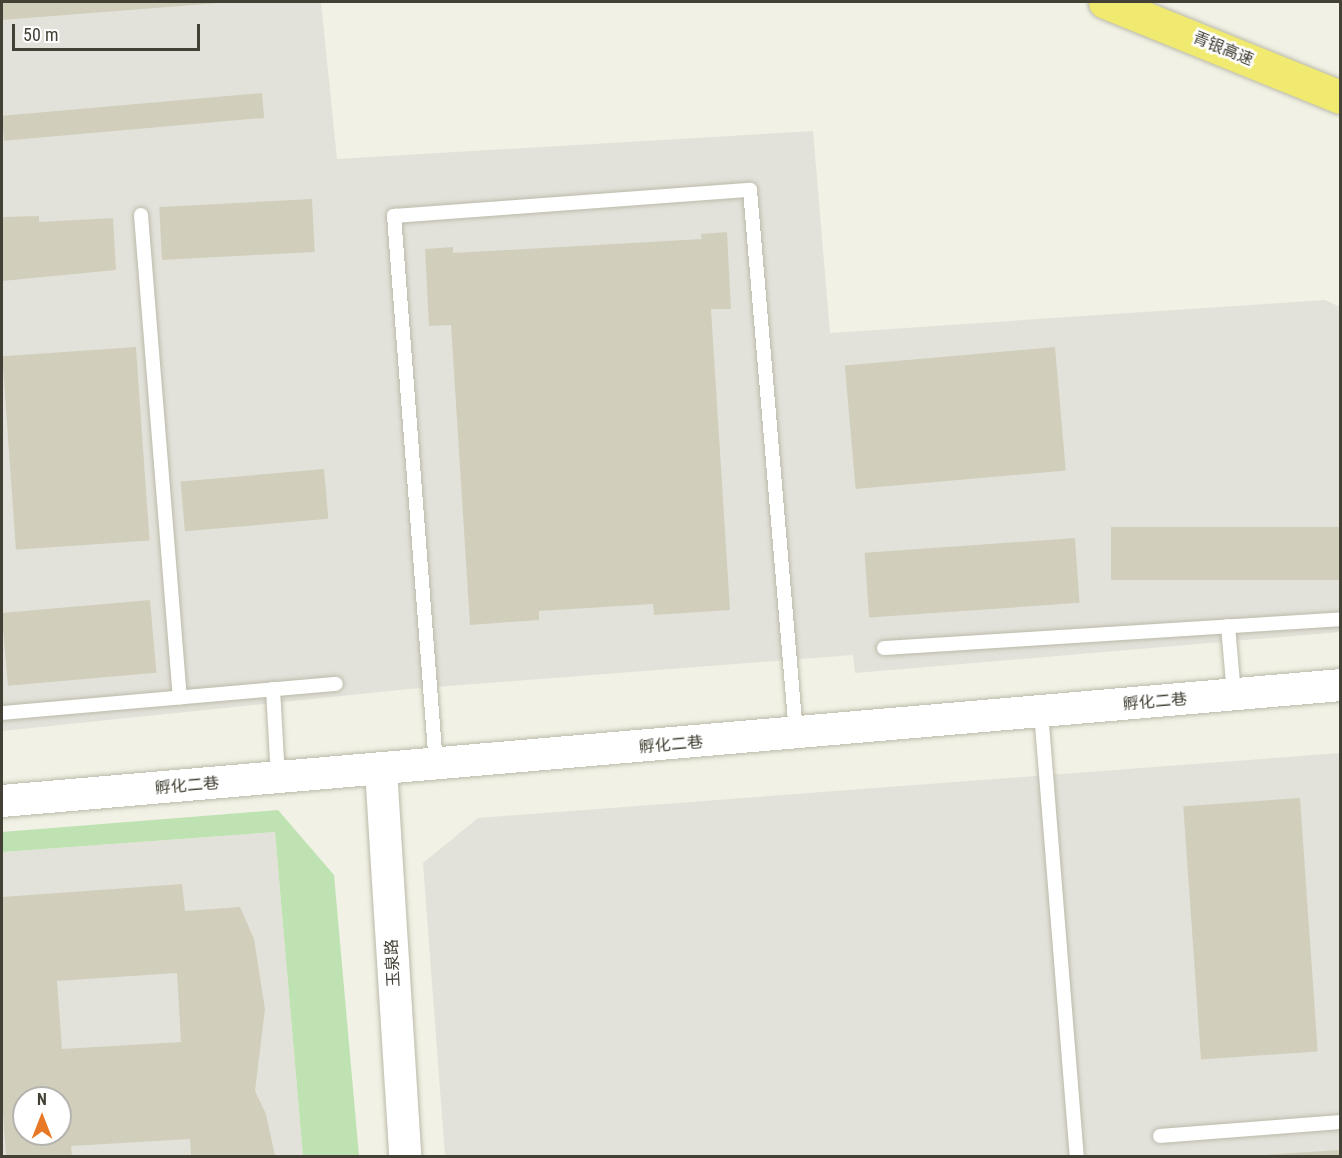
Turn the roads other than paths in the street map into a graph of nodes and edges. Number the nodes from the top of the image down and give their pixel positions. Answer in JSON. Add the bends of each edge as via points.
{"nodes":[{"id":1,"x":1105,"y":2,"type":"edge"},
{"id":2,"x":1341,"y":97,"type":"edge"},
{"id":3,"x":141,"y":215,"type":"dead end"},
{"id":4,"x":1341,"y":619,"type":"edge"},
{"id":5,"x":1228,"y":626,"type":"junction"},
{"id":6,"x":884,"y":648,"type":"dead end"},
{"id":7,"x":336,"y":684,"type":"dead end"},
{"id":8,"x":1341,"y":686,"type":"edge"},
{"id":9,"x":273,"y":689,"type":"junction"},
{"id":10,"x":1234,"y":695,"type":"junction"},
{"id":11,"x":180,"y":697,"type":"junction"},
{"id":12,"x":1041,"y":712,"type":"junction"},
{"id":13,"x":2,"y":713,"type":"edge"},
{"id":14,"x":796,"y":734,"type":"junction"},
{"id":15,"x":436,"y":765,"type":"junction"},
{"id":16,"x":381,"y":770,"type":"junction"},
{"id":17,"x":278,"y":779,"type":"junction"},
{"id":18,"x":2,"y":801,"type":"edge"},
{"id":19,"x":1341,"y":1122,"type":"edge"},
{"id":20,"x":1160,"y":1136,"type":"dead end"},
{"id":21,"x":405,"y":1156,"type":"edge"},
{"id":22,"x":1077,"y":1156,"type":"edge"}],
"edges":[{"from":1,"to":2,"type":"highway","name":"青银高速"},
{"from":3,"to":11,"type":"lane"},
{"from":4,"to":5,"type":"lane"},
{"from":5,"to":6,"type":"lane"},
{"from":5,"to":10,"type":"lane"},
{"from":7,"to":9,"type":"lane"},
{"from":8,"to":10,"type":"street","name":"孵化二巷"},
{"from":9,"to":11,"type":"lane"},
{"from":9,"to":17,"type":"lane"},
{"from":10,"to":12,"type":"street","name":"孵化二巷"},
{"from":11,"to":13,"type":"lane"},
{"from":12,"to":14,"type":"street","name":"孵化二巷"},
{"from":12,"to":22,"type":"lane"},
{"from":14,"to":15,"type":"street","name":"孵化二巷"},
{"from":14,"to":15,"type":"lane","via":[[750,190],[394,216]]},
{"from":15,"to":16,"type":"street","name":"孵化二巷"},
{"from":16,"to":17,"type":"street","name":"孵化二巷"},
{"from":16,"to":21,"type":"street","name":"玉泉路"},
{"from":17,"to":18,"type":"street","name":"孵化二巷"},
{"from":19,"to":20,"type":"lane"}]}
